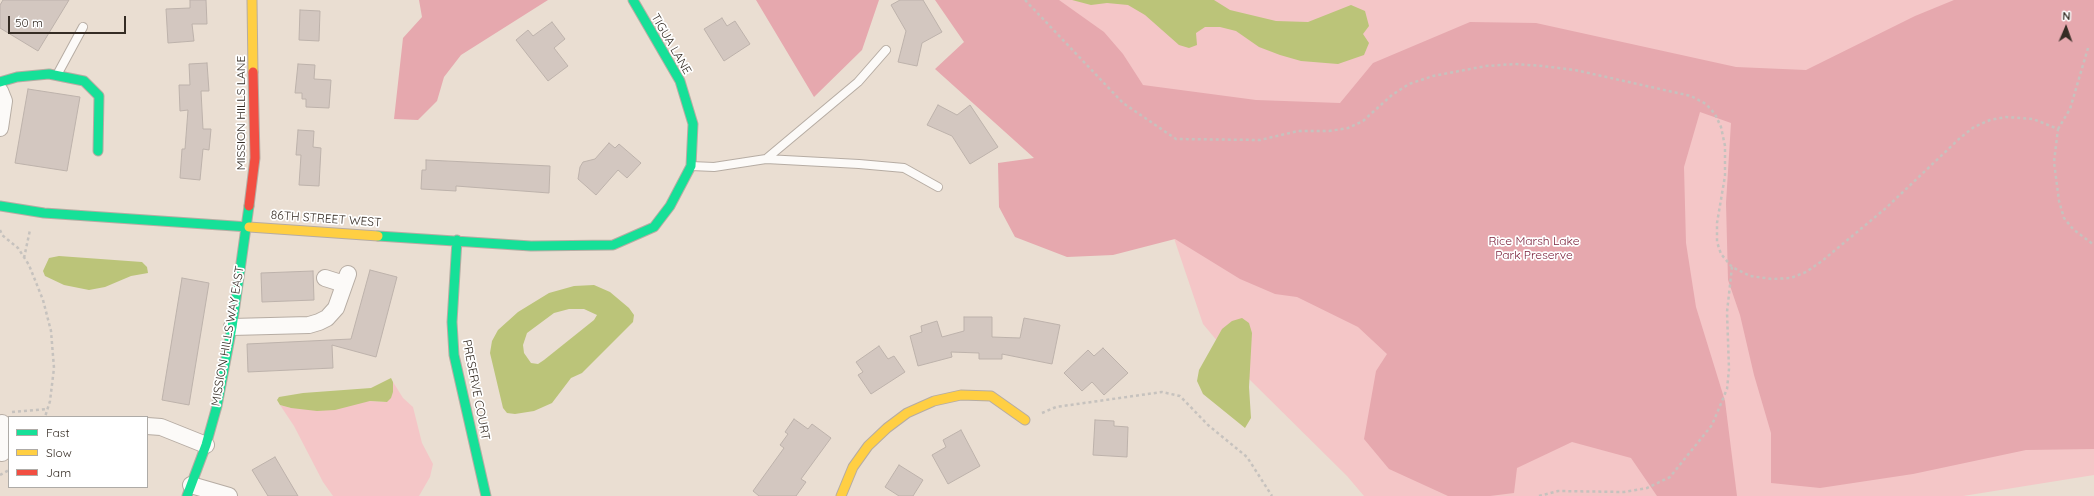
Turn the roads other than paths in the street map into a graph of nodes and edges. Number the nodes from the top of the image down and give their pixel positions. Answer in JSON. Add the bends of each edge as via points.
{"nodes":[{"id":1,"x":252,"y":0,"type":"edge"},
{"id":2,"x":633,"y":0,"type":"edge"},
{"id":3,"x":84,"y":27,"type":"dead end"},
{"id":4,"x":886,"y":50,"type":"dead end"},
{"id":5,"x":57,"y":76,"type":"junction"},
{"id":6,"x":0,"y":82,"type":"edge"},
{"id":7,"x":0,"y":91,"type":"edge"},
{"id":8,"x":0,"y":128,"type":"edge"},
{"id":9,"x":98,"y":151,"type":"dead end"},
{"id":10,"x":766,"y":159,"type":"junction"},
{"id":11,"x":691,"y":166,"type":"junction"},
{"id":12,"x":938,"y":186,"type":"dead end"},
{"id":13,"x":0,"y":206,"type":"edge"},
{"id":14,"x":247,"y":226,"type":"junction"},
{"id":15,"x":648,"y":229,"type":"joint"},
{"id":16,"x":457,"y":240,"type":"junction"},
{"id":17,"x":325,"y":278,"type":"dead end"},
{"id":18,"x":232,"y":327,"type":"junction"},
{"id":19,"x":4,"y":420,"type":"edge"},
{"id":20,"x":1025,"y":420,"type":"road end"},
{"id":21,"x":148,"y":426,"type":"edge"},
{"id":22,"x":206,"y":445,"type":"junction"},
{"id":23,"x":2,"y":453,"type":"dead end"},
{"id":24,"x":189,"y":490,"type":"edge"},
{"id":25,"x":229,"y":496,"type":"edge"},
{"id":26,"x":486,"y":496,"type":"edge"},
{"id":27,"x":841,"y":496,"type":"edge"}],
"edges":[{"from":1,"to":14,"type":"street","name":"MISSION HILLS LANE","via":[[255,158]]},
{"from":2,"to":11,"type":"street","name":"TIGUA LANE","via":[[680,81],[693,124]]},
{"from":3,"to":5,"type":"lane"},
{"from":4,"to":10,"type":"lane","via":[[858,82]]},
{"from":5,"to":6,"type":"street","via":[[49,74],[17,77]]},
{"from":5,"to":9,"type":"street","via":[[84,81],[100,96]]},
{"from":7,"to":8,"type":"street","via":[[4,101]]},
{"from":10,"to":11,"type":"lane","via":[[714,167]]},
{"from":10,"to":12,"type":"lane","via":[[904,168]]},
{"from":11,"to":15,"type":"street","name":"TIGUA LANE","via":[[670,206],[654,227]]},
{"from":13,"to":14,"type":"street","name":"86TH STREET WEST","via":[[44,213]]},
{"from":14,"to":16,"type":"street","name":"86TH STREET WEST"},
{"from":14,"to":18,"type":"street","name":"MISSION HILLS WAY EAST"},
{"from":15,"to":16,"type":"street","name":"86TH STREET WEST","via":[[613,245],[531,246]]},
{"from":16,"to":26,"type":"street","name":"PRESERVE COURT","via":[[452,322],[454,355]]},
{"from":17,"to":18,"type":"street","via":[[346,279],[336,308],[327,318],[309,325]]},
{"from":18,"to":22,"type":"street","name":"MISSION HILLS WAY EAST","via":[[217,406]]},
{"from":19,"to":23,"type":"street"},
{"from":20,"to":27,"type":"street","via":[[991,396],[961,395],[934,401],[907,413],[868,446],[853,466]]},
{"from":21,"to":22,"type":"street","via":[[161,427]]},
{"from":22,"to":24,"type":"street","name":"MISSION HILLS WAY EAST"},
{"from":24,"to":25,"type":"street"}]}
